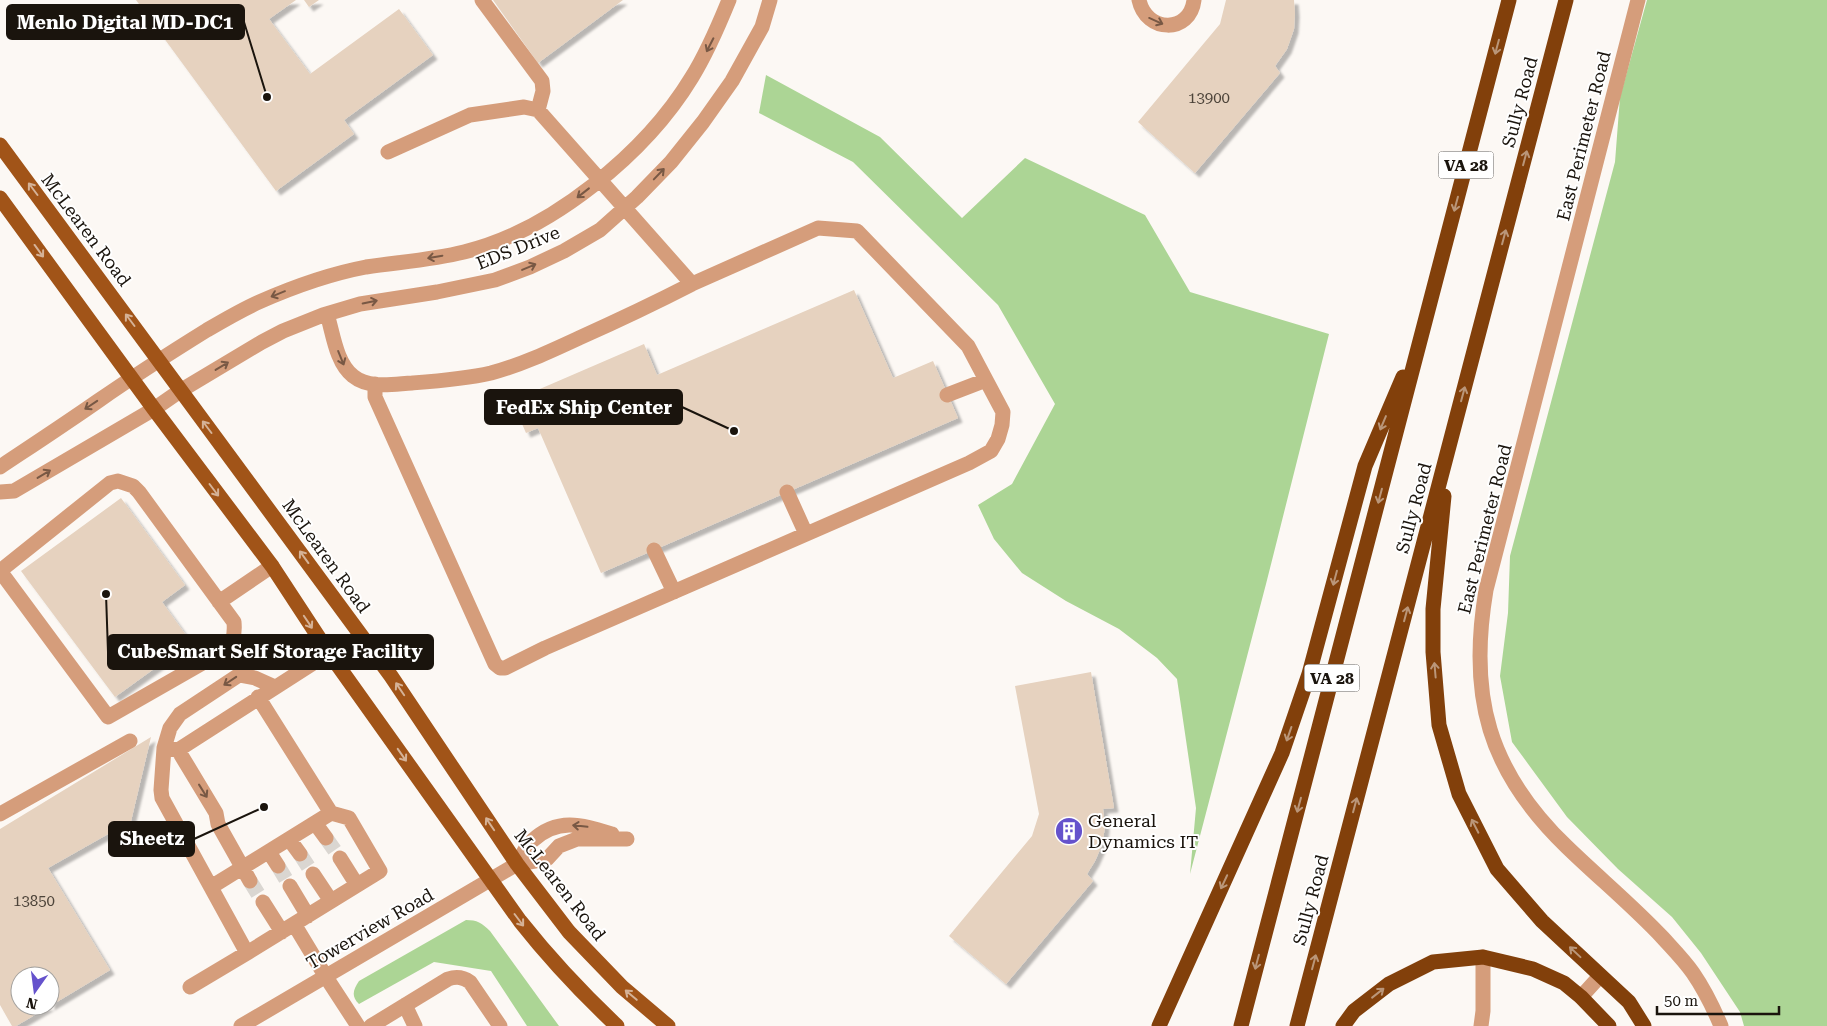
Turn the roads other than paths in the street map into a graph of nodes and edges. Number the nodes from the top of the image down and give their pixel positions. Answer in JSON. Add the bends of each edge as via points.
{"nodes":[{"id":1,"x":482,"y":0,"type":"edge"},
{"id":2,"x":729,"y":0,"type":"edge"},
{"id":3,"x":770,"y":0,"type":"edge"},
{"id":4,"x":1139,"y":0,"type":"edge"},
{"id":5,"x":1194,"y":0,"type":"edge"},
{"id":6,"x":1509,"y":0,"type":"edge"},
{"id":7,"x":1566,"y":0,"type":"edge"},
{"id":8,"x":1638,"y":0,"type":"edge"},
{"id":9,"x":538,"y":110,"type":"junction"},
{"id":10,"x":0,"y":145,"type":"edge"},
{"id":11,"x":388,"y":152,"type":"dead end"},
{"id":12,"x":600,"y":180,"type":"junction"},
{"id":13,"x":0,"y":198,"type":"edge"},
{"id":14,"x":625,"y":208,"type":"junction"},
{"id":15,"x":692,"y":284,"type":"junction"},
{"id":16,"x":327,"y":314,"type":"junction"},
{"id":17,"x":1423,"y":330,"type":"junction"},
{"id":18,"x":159,"y":359,"type":"junction"},
{"id":19,"x":131,"y":378,"type":"junction"},
{"id":20,"x":986,"y":380,"type":"junction"},
{"id":21,"x":375,"y":384,"type":"junction"},
{"id":22,"x":180,"y":391,"type":"junction"},
{"id":23,"x":947,"y":395,"type":"dead end"},
{"id":24,"x":154,"y":409,"type":"junction"},
{"id":25,"x":1451,"y":441,"type":"junction"},
{"id":26,"x":0,"y":467,"type":"edge"},
{"id":27,"x":0,"y":492,"type":"edge"},
{"id":28,"x":787,"y":492,"type":"dead end"},
{"id":29,"x":806,"y":534,"type":"junction"},
{"id":30,"x":654,"y":550,"type":"dead end"},
{"id":31,"x":272,"y":566,"type":"junction"},
{"id":32,"x":674,"y":592,"type":"junction"},
{"id":33,"x":219,"y":602,"type":"junction"},
{"id":34,"x":329,"y":653,"type":"junction"},
{"id":35,"x":275,"y":686,"type":"junction"},
{"id":36,"x":258,"y":697,"type":"junction"},
{"id":37,"x":130,"y":741,"type":"dead end"},
{"id":38,"x":171,"y":749,"type":"junction"},
{"id":39,"x":331,"y":813,"type":"junction"},
{"id":40,"x":0,"y":814,"type":"edge"},
{"id":41,"x":315,"y":823,"type":"junction"},
{"id":42,"x":326,"y":838,"type":"tunnel mouth"},
{"id":43,"x":289,"y":839,"type":"junction"},
{"id":44,"x":269,"y":852,"type":"junction"},
{"id":45,"x":300,"y":854,"type":"tunnel mouth"},
{"id":46,"x":340,"y":858,"type":"tunnel mouth"},
{"id":47,"x":518,"y":864,"type":"junction"},
{"id":48,"x":278,"y":866,"type":"tunnel mouth"},
{"id":49,"x":242,"y":867,"type":"junction"},
{"id":50,"x":314,"y":874,"type":"tunnel mouth"},
{"id":51,"x":250,"y":881,"type":"tunnel mouth"},
{"id":52,"x":490,"y":881,"type":"junction"},
{"id":53,"x":357,"y":885,"type":"junction"},
{"id":54,"x":290,"y":886,"type":"tunnel mouth"},
{"id":55,"x":211,"y":888,"type":"junction"},
{"id":56,"x":331,"y":901,"type":"junction"},
{"id":57,"x":263,"y":902,"type":"tunnel mouth"},
{"id":58,"x":308,"y":916,"type":"junction"},
{"id":59,"x":288,"y":928,"type":"junction"},
{"id":60,"x":247,"y":953,"type":"junction"},
{"id":61,"x":1483,"y":957,"type":"junction"},
{"id":62,"x":1600,"y":976,"type":"junction"},
{"id":63,"x":326,"y":977,"type":"junction"},
{"id":64,"x":190,"y":988,"type":"dead end"},
{"id":65,"x":1581,"y":997,"type":"junction"},
{"id":66,"x":406,"y":1005,"type":"junction"},
{"id":67,"x":241,"y":1026,"type":"edge"},
{"id":68,"x":358,"y":1026,"type":"edge"},
{"id":69,"x":371,"y":1026,"type":"edge"},
{"id":70,"x":416,"y":1026,"type":"edge"},
{"id":71,"x":500,"y":1026,"type":"edge"},
{"id":72,"x":617,"y":1026,"type":"edge"},
{"id":73,"x":668,"y":1026,"type":"edge"},
{"id":74,"x":1159,"y":1026,"type":"edge"},
{"id":75,"x":1241,"y":1026,"type":"edge"},
{"id":76,"x":1297,"y":1026,"type":"edge"},
{"id":77,"x":1343,"y":1026,"type":"edge"},
{"id":78,"x":1481,"y":1026,"type":"edge"},
{"id":79,"x":1609,"y":1026,"type":"edge"},
{"id":80,"x":1644,"y":1026,"type":"edge"},
{"id":81,"x":1721,"y":1026,"type":"edge"}],
"edges":[{"from":1,"to":9,"type":"street","via":[[542,81]]},
{"from":2,"to":12,"type":"street","name":"EDS Drive","one_way":true,"via":[[691,79],[661,121]]},
{"from":14,"to":3,"type":"street","name":"EDS Drive","one_way":true,"via":[[671,162],[732,81],[762,27]]},
{"from":4,"to":5,"type":"street","one_way":true,"via":[[1149,19],[1170,26],[1189,15]]},
{"from":6,"to":17,"type":"highway","name":"Sully Road","number":"VA 28","one_way":true},
{"from":25,"to":7,"type":"highway","name":"Sully Road","number":"VA 28","one_way":true},
{"from":8,"to":81,"type":"street","name":"East Perimeter Road","via":[[1486,590],[1479,655],[1481,690],[1493,742],[1528,803],[1566,847],[1644,918],[1692,971]]},
{"from":9,"to":11,"type":"street","via":[[524,107],[470,115]]},
{"from":9,"to":12,"type":"street"},
{"from":18,"to":10,"type":"main road","name":"McLearen Road","one_way":true},
{"from":12,"to":14,"type":"street"},
{"from":12,"to":18,"type":"street","name":"EDS Drive","one_way":true,"via":[[567,206],[507,237],[461,253],[352,270],[303,284],[258,302]]},
{"from":13,"to":19,"type":"main road","one_way":true},
{"from":14,"to":15,"type":"street"},
{"from":16,"to":14,"type":"street","name":"EDS Drive","one_way":true,"via":[[380,300],[495,280],[564,251],[600,230]]},
{"from":15,"to":20,"type":"street","via":[[818,228],[858,231],[968,346]]},
{"from":15,"to":21,"type":"street","via":[[559,348],[511,367],[449,379]]},
{"from":16,"to":21,"type":"street","one_way":true,"via":[[346,368],[361,381]]},
{"from":22,"to":16,"type":"street","name":"EDS Drive","one_way":true,"via":[[262,342]]},
{"from":17,"to":74,"type":"highway","one_way":true,"via":[[1364,466],[1309,674],[1282,753]]},
{"from":17,"to":75,"type":"highway","name":"Sully Road","number":"VA 28","one_way":true},
{"from":18,"to":19,"type":"street","name":"EDS Drive"},
{"from":18,"to":22,"type":"main road","name":"McLearen Road"},
{"from":19,"to":24,"type":"main road"},
{"from":19,"to":26,"type":"street","name":"EDS Drive","one_way":true},
{"from":20,"to":23,"type":"street"},
{"from":20,"to":29,"type":"street","via":[[1003,412],[998,439],[991,450]]},
{"from":21,"to":32,"type":"street","via":[[375,398],[495,664],[500,668]]},
{"from":22,"to":24,"type":"street","name":"EDS Drive"},
{"from":47,"to":22,"type":"main road","name":"McLearen Road","one_way":true,"via":[[391,676]]},
{"from":27,"to":24,"type":"street","name":"EDS Drive","one_way":true,"via":[[14,491]]},
{"from":24,"to":31,"type":"main road","one_way":true},
{"from":62,"to":25,"type":"highway","one_way":true,"via":[[1542,921],[1497,869],[1459,794],[1439,725],[1433,609]]},
{"from":76,"to":25,"type":"highway","name":"Sully Road","number":"VA 28","one_way":true},
{"from":28,"to":29,"type":"street"},
{"from":29,"to":32,"type":"street"},
{"from":30,"to":32,"type":"street"},
{"from":31,"to":33,"type":"street"},
{"from":31,"to":34,"type":"main road","one_way":true},
{"from":33,"to":33,"type":"street","via":[[234,622],[233,638],[227,650],[108,717],[0,571],[110,483],[118,481],[133,486],[139,492]]},
{"from":34,"to":35,"type":"street"},
{"from":34,"to":52,"type":"main road","one_way":true},
{"from":35,"to":36,"type":"street"},
{"from":35,"to":38,"type":"street","one_way":true,"via":[[240,675],[180,714],[170,728]]},
{"from":36,"to":38,"type":"street"},
{"from":36,"to":39,"type":"street"},
{"from":37,"to":40,"type":"street"},
{"from":38,"to":49,"type":"street","one_way":true,"via":[[216,813],[218,824]]},
{"from":38,"to":55,"type":"street","via":[[162,798]]},
{"from":39,"to":41,"type":"street"},
{"from":39,"to":53,"type":"street","via":[[349,818],[380,871]]},
{"from":41,"to":42,"type":"street"},
{"from":41,"to":43,"type":"street"},
{"from":43,"to":44,"type":"street"},
{"from":43,"to":45,"type":"street"},
{"from":44,"to":48,"type":"street"},
{"from":44,"to":49,"type":"street"},
{"from":46,"to":53,"type":"street"},
{"from":47,"to":47,"type":"street","one_way":true,"via":[[547,859],[559,846],[577,838],[627,839],[579,824],[558,827],[530,842]]},
{"from":47,"to":52,"type":"street","name":"Towerview Road"},
{"from":73,"to":47,"type":"main road","name":"McLearen Road","one_way":true,"via":[[622,987],[569,932]]},
{"from":49,"to":51,"type":"street"},
{"from":49,"to":55,"type":"street"},
{"from":50,"to":56,"type":"street"},
{"from":52,"to":63,"type":"street","name":"Towerview Road"},
{"from":52,"to":72,"type":"main road","one_way":true,"via":[[546,954]]},
{"from":53,"to":56,"type":"street"},
{"from":54,"to":58,"type":"street"},
{"from":55,"to":60,"type":"street"},
{"from":56,"to":58,"type":"street"},
{"from":57,"to":59,"type":"street"},
{"from":58,"to":59,"type":"street"},
{"from":59,"to":60,"type":"street"},
{"from":59,"to":63,"type":"street"},
{"from":60,"to":64,"type":"street"},
{"from":61,"to":65,"type":"highway","via":[[1533,970],[1564,983]]},
{"from":77,"to":61,"type":"highway","one_way":true,"via":[[1354,1011],[1389,984],[1424,966],[1433,962]]},
{"from":61,"to":78,"type":"street"},
{"from":62,"to":65,"type":"street"},
{"from":62,"to":80,"type":"highway","via":[[1629,1002]]},
{"from":63,"to":67,"type":"street","name":"Towerview Road"},
{"from":63,"to":68,"type":"street"},
{"from":65,"to":79,"type":"highway"},
{"from":66,"to":69,"type":"street"},
{"from":66,"to":70,"type":"street"},
{"from":66,"to":71,"type":"street","via":[[448,979],[462,978],[470,982]]}]}
